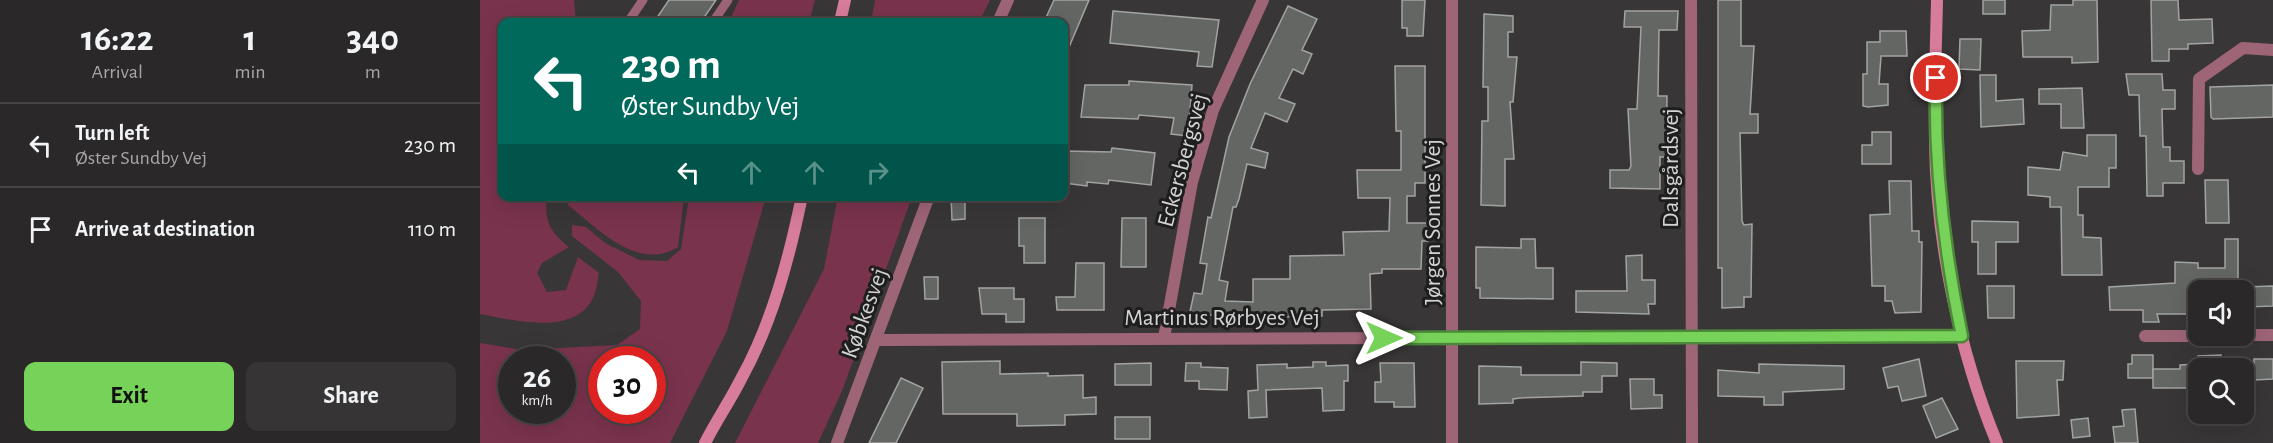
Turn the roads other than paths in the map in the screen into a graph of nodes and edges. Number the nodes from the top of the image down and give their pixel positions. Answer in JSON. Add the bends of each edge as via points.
{"nodes":[{"id":1,"x":643,"y":0,"type":"edge"},
{"id":2,"x":728,"y":0,"type":"edge"},
{"id":3,"x":845,"y":0,"type":"edge"},
{"id":4,"x":1008,"y":0,"type":"edge"},
{"id":5,"x":1263,"y":0,"type":"edge"},
{"id":6,"x":1452,"y":0,"type":"edge"},
{"id":7,"x":1691,"y":0,"type":"edge"},
{"id":8,"x":1937,"y":0,"type":"edge"},
{"id":9,"x":631,"y":18,"type":"edge"},
{"id":10,"x":715,"y":18,"type":"edge"},
{"id":11,"x":841,"y":18,"type":"edge"},
{"id":12,"x":1000,"y":18,"type":"edge"},
{"id":13,"x":2273,"y":50,"type":"edge"},
{"id":14,"x":2198,"y":169,"type":"dead end"},
{"id":15,"x":801,"y":201,"type":"edge"},
{"id":16,"x":927,"y":201,"type":"edge"},
{"id":17,"x":2273,"y":335,"type":"edge"},
{"id":18,"x":1962,"y":336,"type":"junction"},
{"id":19,"x":2145,"y":336,"type":"dead end"},
{"id":20,"x":2188,"y":336,"type":"edge"},
{"id":21,"x":2254,"y":336,"type":"edge"},
{"id":22,"x":1453,"y":337,"type":"junction"},
{"id":23,"x":1692,"y":337,"type":"junction"},
{"id":24,"x":1164,"y":338,"type":"junction"},
{"id":25,"x":878,"y":340,"type":"junction"},
{"id":26,"x":715,"y":423,"type":"junction"},
{"id":27,"x":698,"y":443,"type":"edge"},
{"id":28,"x":705,"y":443,"type":"edge"},
{"id":29,"x":837,"y":443,"type":"edge"},
{"id":30,"x":1452,"y":443,"type":"edge"},
{"id":31,"x":1692,"y":443,"type":"edge"},
{"id":32,"x":1997,"y":443,"type":"edge"}],
"edges":[{"from":1,"to":9,"type":"lane"},
{"from":2,"to":10,"type":"lane"},
{"from":3,"to":11,"type":"street"},
{"from":4,"to":12,"type":"street"},
{"from":5,"to":24,"type":"street","name":"Eckersbergsvej","via":[[1211,115],[1192,182]]},
{"from":6,"to":22,"type":"street","name":"Jørgen Sonnes Vej"},
{"from":7,"to":23,"type":"street","name":"Dalsgårdsvej"},
{"from":8,"to":18,"type":"street","via":[[1937,179]]},
{"from":13,"to":14,"type":"street","via":[[2242,48],[2199,80]]},
{"from":15,"to":26,"type":"street","via":[[768,320],[742,379]]},
{"from":16,"to":25,"type":"street","name":"Købkesvej"},
{"from":17,"to":21,"type":"street"},
{"from":18,"to":23,"type":"street","name":"Martinus Rørbyes Vej"},
{"from":18,"to":32,"type":"street","via":[[1980,402]]},
{"from":19,"to":20,"type":"street"},
{"from":22,"to":23,"type":"street","name":"Martinus Rørbyes Vej"},
{"from":22,"to":24,"type":"street","name":"Martinus Rørbyes Vej"},
{"from":22,"to":30,"type":"street","name":"Jørgen Sonnes Vej"},
{"from":23,"to":31,"type":"street","name":"Dalsgårdsvej"},
{"from":24,"to":25,"type":"street","name":"Martinus Rørbyes Vej"},
{"from":25,"to":29,"type":"street","name":"Købkesvej"},
{"from":26,"to":27,"type":"street"},
{"from":26,"to":28,"type":"street"}]}
